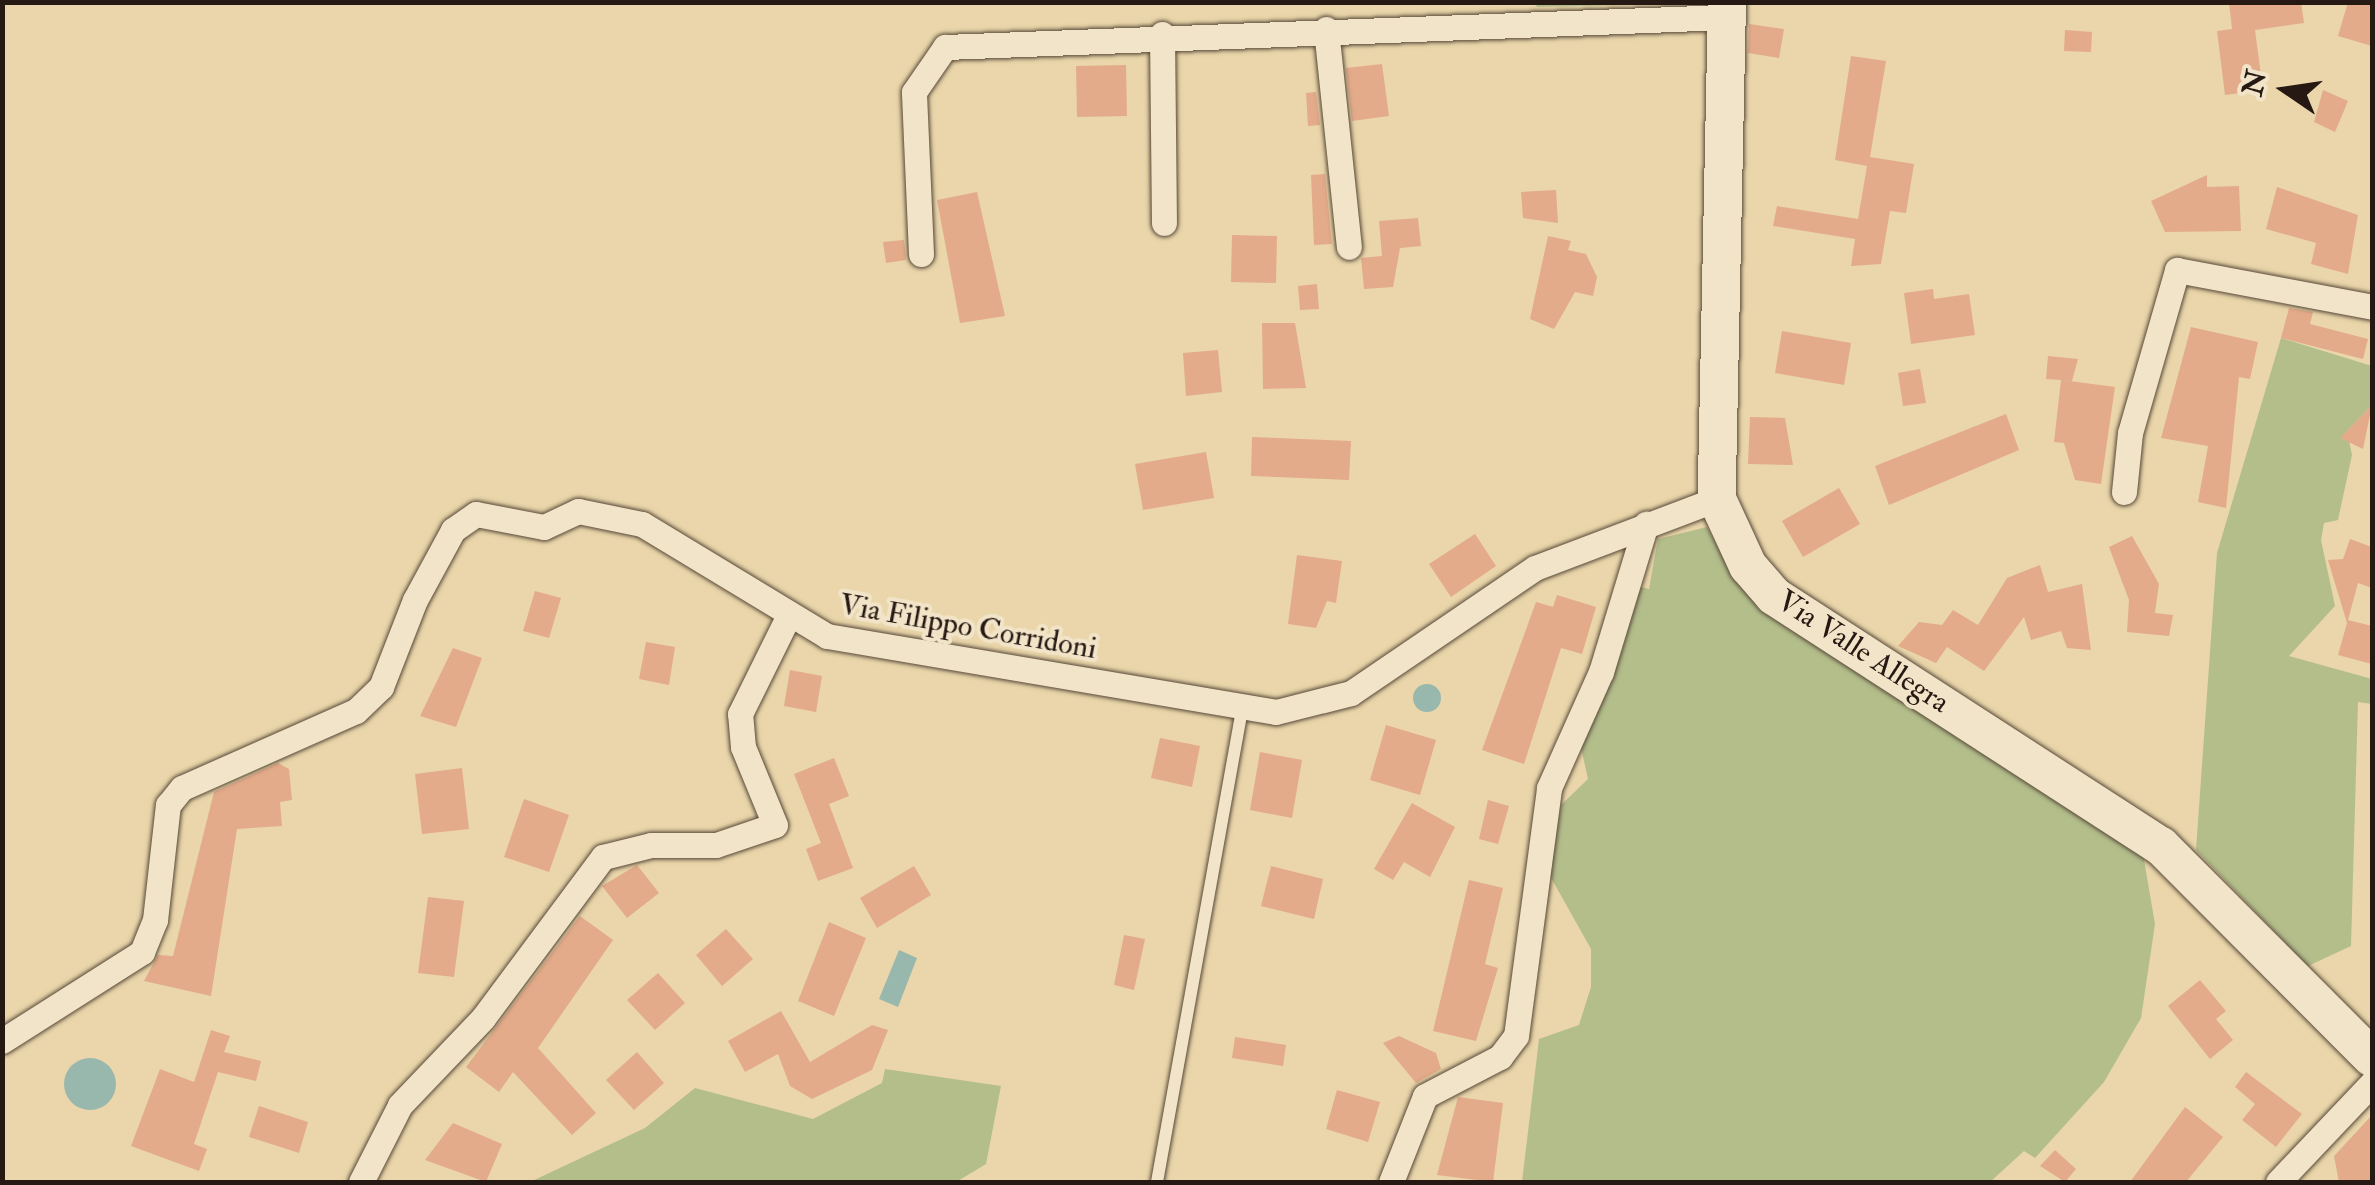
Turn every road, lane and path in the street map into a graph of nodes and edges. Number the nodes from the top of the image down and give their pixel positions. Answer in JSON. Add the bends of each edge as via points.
{"nodes":[{"id":1,"x":1726,"y":10,"type":"edge"},
{"id":2,"x":1517,"y":12,"type":"edge"},
{"id":3,"x":1326,"y":28,"type":"junction"},
{"id":4,"x":1162,"y":34,"type":"junction"},
{"id":5,"x":1164,"y":222,"type":"dead end"},
{"id":6,"x":1349,"y":247,"type":"dead end"},
{"id":7,"x":921,"y":254,"type":"dead end"},
{"id":8,"x":2372,"y":307,"type":"edge"},
{"id":9,"x":2124,"y":492,"type":"dead end"},
{"id":10,"x":1718,"y":499,"type":"junction"},
{"id":11,"x":1646,"y":524,"type":"junction"},
{"id":12,"x":788,"y":617,"type":"junction"},
{"id":13,"x":1242,"y":708,"type":"junction"},
{"id":14,"x":2,"y":1041,"type":"edge"},
{"id":15,"x":2372,"y":1058,"type":"edge"},
{"id":16,"x":2372,"y":1083,"type":"edge"},
{"id":17,"x":362,"y":1182,"type":"edge"},
{"id":18,"x":1158,"y":1182,"type":"edge"},
{"id":19,"x":1391,"y":1182,"type":"edge"},
{"id":20,"x":2278,"y":1182,"type":"edge"}],
"edges":[{"from":1,"to":2,"type":"street"},
{"from":1,"to":10,"type":"main road","name":"Via Valle Allegra"},
{"from":2,"to":3,"type":"street"},
{"from":3,"to":4,"type":"street"},
{"from":3,"to":6,"type":"street"},
{"from":4,"to":5,"type":"street"},
{"from":4,"to":7,"type":"street","via":[[946,47],[929,60],[914,92]]},
{"from":8,"to":9,"type":"street","via":[[2177,270],[2130,434]]},
{"from":10,"to":11,"type":"street","name":"Via Filippo Corridoni"},
{"from":10,"to":15,"type":"main road","name":"Via Valle Allegra","via":[[1730,534],[1774,596],[2161,846]]},
{"from":11,"to":13,"type":"street","name":"Via Filippo Corridoni","via":[[1535,568],[1351,693],[1316,706]]},
{"from":11,"to":19,"type":"street","via":[[1601,672],[1550,788],[1516,1036],[1500,1057],[1416,1107]]},
{"from":12,"to":13,"type":"street","name":"Via Filippo Corridoni","via":[[851,642]]},
{"from":12,"to":14,"type":"street","name":"Via Filippo Corridoni","via":[[665,534],[578,511],[544,527],[464,518],[414,600],[381,688],[356,711],[182,788],[168,805],[155,920],[142,952]]},
{"from":12,"to":17,"type":"street","via":[[740,714],[743,748],[775,825],[716,845],[652,845],[603,857],[483,1018],[400,1105]]},
{"from":13,"to":18,"type":"lane"},
{"from":16,"to":20,"type":"street"}]}
